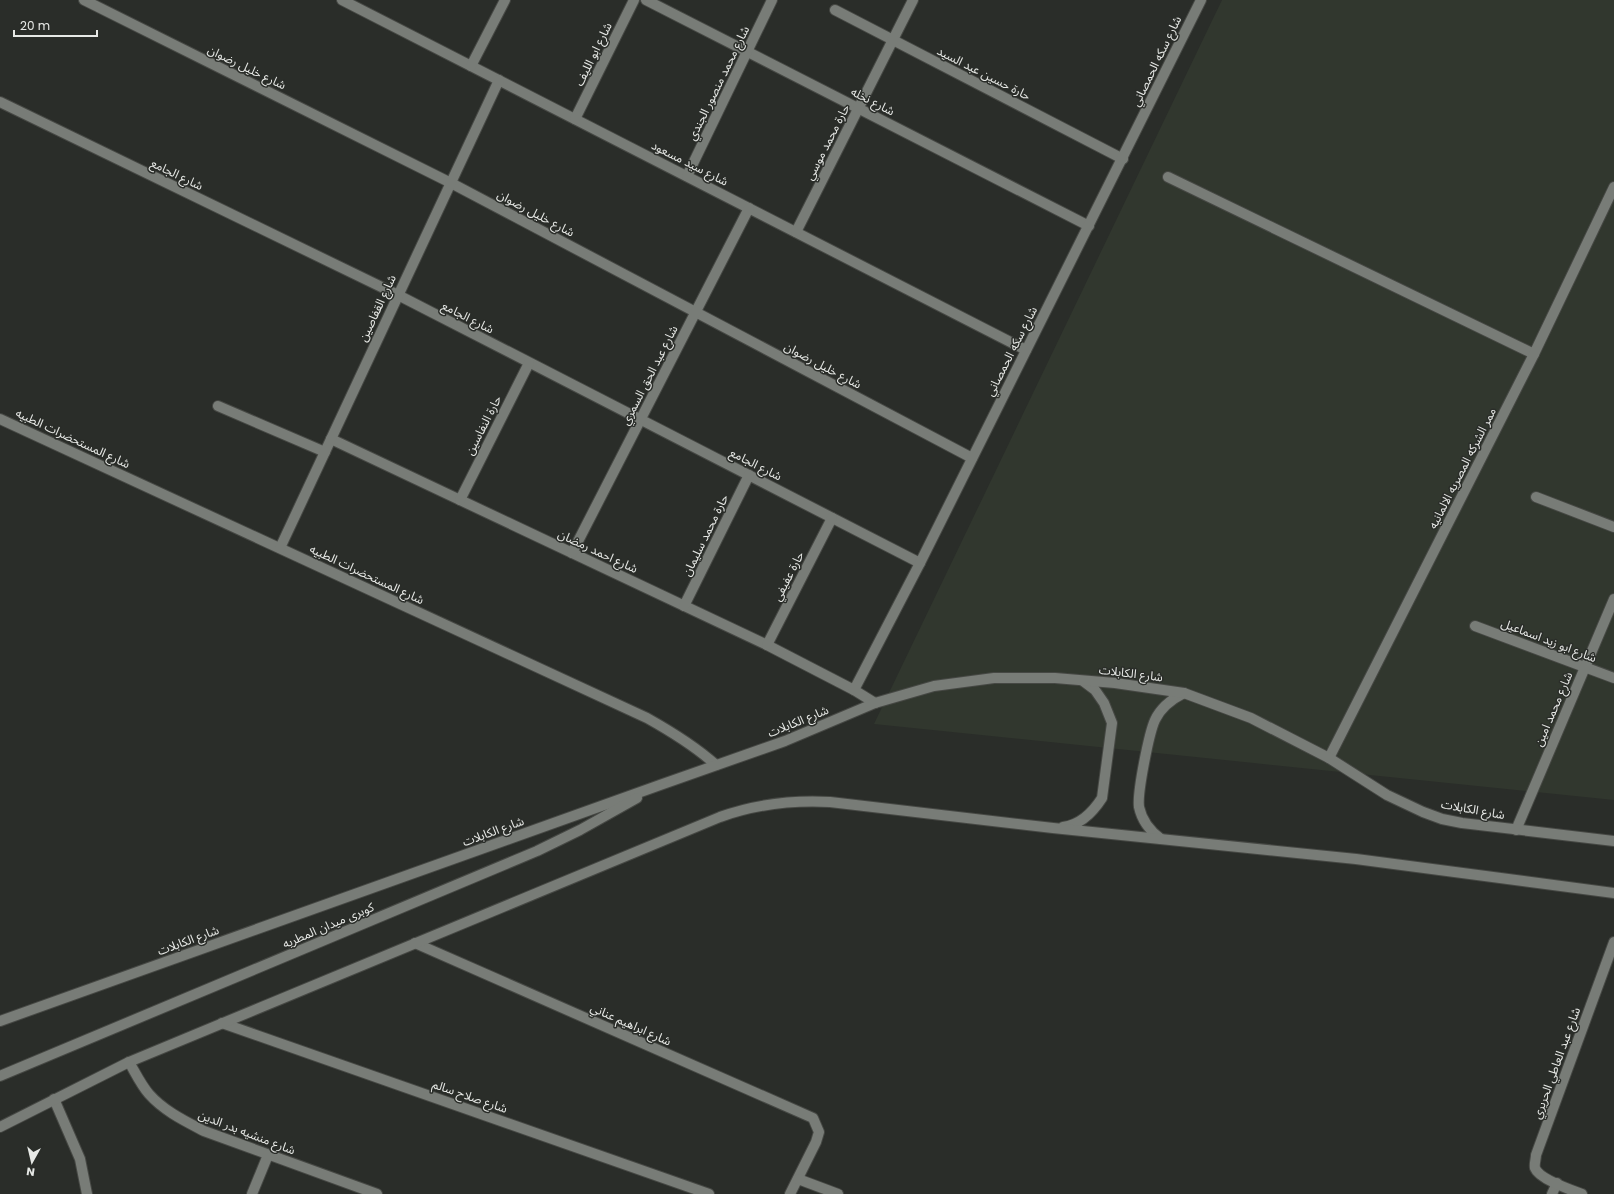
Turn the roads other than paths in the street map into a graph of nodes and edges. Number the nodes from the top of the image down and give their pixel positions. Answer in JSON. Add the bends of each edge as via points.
{"nodes":[{"id":1,"x":84,"y":0,"type":"edge"},
{"id":2,"x":342,"y":0,"type":"edge"},
{"id":3,"x":505,"y":0,"type":"edge"},
{"id":4,"x":634,"y":0,"type":"edge"},
{"id":5,"x":646,"y":0,"type":"edge"},
{"id":6,"x":772,"y":0,"type":"edge"},
{"id":7,"x":913,"y":0,"type":"edge"},
{"id":8,"x":1201,"y":0,"type":"edge"},
{"id":9,"x":835,"y":10,"type":"dead end"},
{"id":10,"x":893,"y":40,"type":"junction"},
{"id":11,"x":747,"y":51,"type":"junction"},
{"id":12,"x":471,"y":66,"type":"junction"},
{"id":13,"x":499,"y":80,"type":"junction"},
{"id":14,"x":0,"y":102,"type":"edge"},
{"id":15,"x":858,"y":108,"type":"junction"},
{"id":16,"x":575,"y":119,"type":"junction"},
{"id":17,"x":1122,"y":159,"type":"junction"},
{"id":18,"x":687,"y":176,"type":"junction"},
{"id":19,"x":1168,"y":177,"type":"dead end"},
{"id":20,"x":451,"y":183,"type":"junction"},
{"id":21,"x":1614,"y":187,"type":"edge"},
{"id":22,"x":749,"y":208,"type":"junction"},
{"id":23,"x":1088,"y":226,"type":"junction"},
{"id":24,"x":796,"y":232,"type":"junction"},
{"id":25,"x":398,"y":296,"type":"junction"},
{"id":26,"x":696,"y":312,"type":"junction"},
{"id":27,"x":1026,"y":350,"type":"junction"},
{"id":28,"x":1534,"y":354,"type":"junction"},
{"id":29,"x":529,"y":362,"type":"junction"},
{"id":30,"x":218,"y":406,"type":"dead end"},
{"id":31,"x":0,"y":419,"type":"edge"},
{"id":32,"x":641,"y":419,"type":"junction"},
{"id":33,"x":331,"y":439,"type":"junction"},
{"id":34,"x":325,"y":452,"type":"junction"},
{"id":35,"x":972,"y":458,"type":"junction"},
{"id":36,"x":749,"y":476,"type":"junction"},
{"id":37,"x":1536,"y":497,"type":"dead end"},
{"id":38,"x":460,"y":500,"type":"junction"},
{"id":39,"x":832,"y":518,"type":"junction"},
{"id":40,"x":1614,"y":527,"type":"edge"},
{"id":41,"x":280,"y":548,"type":"junction"},
{"id":42,"x":572,"y":553,"type":"junction"},
{"id":43,"x":920,"y":563,"type":"junction"},
{"id":44,"x":1614,"y":599,"type":"edge"},
{"id":45,"x":684,"y":606,"type":"junction"},
{"id":46,"x":1475,"y":626,"type":"dead end"},
{"id":47,"x":767,"y":645,"type":"junction"},
{"id":48,"x":1585,"y":668,"type":"junction"},
{"id":49,"x":1614,"y":678,"type":"edge"},
{"id":50,"x":1083,"y":681,"type":"junction"},
{"id":51,"x":854,"y":690,"type":"junction"},
{"id":52,"x":1184,"y":693,"type":"junction"},
{"id":53,"x":875,"y":703,"type":"junction"},
{"id":54,"x":1329,"y":758,"type":"junction"},
{"id":55,"x":716,"y":765,"type":"junction"},
{"id":56,"x":660,"y":785,"type":"junction"},
{"id":57,"x":1053,"y":828,"type":"junction"},
{"id":58,"x":1516,"y":830,"type":"junction"},
{"id":59,"x":1160,"y":839,"type":"junction"},
{"id":60,"x":1614,"y":841,"type":"edge"},
{"id":61,"x":1614,"y":894,"type":"edge"},
{"id":62,"x":1614,"y":942,"type":"edge"},
{"id":63,"x":415,"y":943,"type":"junction"},
{"id":64,"x":0,"y":1021,"type":"edge"},
{"id":65,"x":222,"y":1023,"type":"junction"},
{"id":66,"x":129,"y":1062,"type":"junction"},
{"id":67,"x":0,"y":1076,"type":"edge"},
{"id":68,"x":54,"y":1099,"type":"junction"},
{"id":69,"x":24,"y":1115,"type":"junction"},
{"id":70,"x":0,"y":1120,"type":"edge"},
{"id":71,"x":0,"y":1127,"type":"edge"},
{"id":72,"x":268,"y":1155,"type":"junction"},
{"id":73,"x":798,"y":1179,"type":"junction"},
{"id":74,"x":1557,"y":1183,"type":"junction"},
{"id":75,"x":87,"y":1194,"type":"edge"},
{"id":76,"x":252,"y":1194,"type":"edge"},
{"id":77,"x":377,"y":1194,"type":"edge"},
{"id":78,"x":709,"y":1194,"type":"edge"},
{"id":79,"x":790,"y":1194,"type":"edge"},
{"id":80,"x":838,"y":1194,"type":"edge"},
{"id":81,"x":1552,"y":1194,"type":"edge"},
{"id":82,"x":1582,"y":1194,"type":"edge"}],
"edges":[{"from":1,"to":20,"type":"street","name":"شارع خليل رضوان"},
{"from":2,"to":12,"type":"street","name":"شارع سيد مسعود"},
{"from":3,"to":12,"type":"street"},
{"from":4,"to":16,"type":"street","name":"شارع ابو الليف"},
{"from":5,"to":11,"type":"street","name":"شارع نخله"},
{"from":6,"to":11,"type":"street","name":"شارع محمد منصور الجندي"},
{"from":7,"to":10,"type":"street","name":"حارة محمد موسي"},
{"from":8,"to":17,"type":"street","name":"شارع سكه الحمصاني"},
{"from":9,"to":10,"type":"street","name":"حارة حسين عبد السيد"},
{"from":10,"to":15,"type":"street","name":"حارة محمد موسي"},
{"from":10,"to":17,"type":"street","name":"حارة حسين عبد السيد"},
{"from":11,"to":15,"type":"street","name":"شارع نخله"},
{"from":11,"to":18,"type":"street","name":"شارع محمد منصور الجندي"},
{"from":12,"to":13,"type":"street","name":"شارع سيد مسعود"},
{"from":13,"to":16,"type":"street","name":"شارع سيد مسعود"},
{"from":13,"to":20,"type":"street","name":"شارع القفاصين"},
{"from":14,"to":25,"type":"street","name":"شارع الجامع"},
{"from":15,"to":23,"type":"street","name":"شارع نخله"},
{"from":15,"to":24,"type":"street","name":"حارة محمد موسي"},
{"from":16,"to":18,"type":"street","name":"شارع سيد مسعود"},
{"from":17,"to":23,"type":"street","name":"شارع سكه الحمصاني"},
{"from":18,"to":22,"type":"street","name":"شارع سيد مسعود"},
{"from":19,"to":28,"type":"street"},
{"from":20,"to":25,"type":"street","name":"شارع القفاصين"},
{"from":20,"to":26,"type":"street","name":"شارع خليل رضوان"},
{"from":21,"to":28,"type":"street","name":"ممر الشركه المصريه الالمانيه"},
{"from":22,"to":24,"type":"street","name":"شارع سيد مسعود"},
{"from":22,"to":26,"type":"street","name":"شارع عبد الحق السمري"},
{"from":23,"to":27,"type":"street","name":"شارع سكه الحمصاني"},
{"from":24,"to":27,"type":"street","name":"شارع سيد مسعود"},
{"from":25,"to":29,"type":"street","name":"شارع الجامع"},
{"from":25,"to":33,"type":"street","name":"شارع القفاصين"},
{"from":26,"to":32,"type":"street","name":"شارع عبد الحق السمري"},
{"from":26,"to":35,"type":"street","name":"شارع خليل رضوان"},
{"from":27,"to":35,"type":"street","name":"شارع سكه الحمصاني"},
{"from":28,"to":54,"type":"street","name":"ممر الشركه المصريه الالمانيه"},
{"from":29,"to":32,"type":"street","name":"شارع الجامع"},
{"from":29,"to":38,"type":"street","name":"حارة النفاسين"},
{"from":30,"to":34,"type":"street"},
{"from":31,"to":41,"type":"street","name":"شارع المستحضرات الطبيه"},
{"from":32,"to":36,"type":"street","name":"شارع الجامع"},
{"from":32,"to":42,"type":"street","name":"شارع عبد الحق السمري"},
{"from":33,"to":34,"type":"street","name":"شارع القفاصين"},
{"from":33,"to":38,"type":"street","name":"شارع احمد رمضان"},
{"from":34,"to":41,"type":"street","name":"شارع القفاصين"},
{"from":35,"to":43,"type":"street","name":"شارع سكه الحمصاني"},
{"from":36,"to":39,"type":"street","name":"شارع الجامع"},
{"from":36,"to":45,"type":"street","name":"حارة محمد سليمان"},
{"from":37,"to":40,"type":"street"},
{"from":38,"to":42,"type":"street","name":"شارع احمد رمضان"},
{"from":39,"to":43,"type":"street","name":"شارع الجامع"},
{"from":39,"to":47,"type":"street","name":"حارة عفيفي"},
{"from":41,"to":55,"type":"street","name":"شارع المستحضرات الطبيه","via":[[647,718],[683,738]]},
{"from":42,"to":45,"type":"street","name":"شارع احمد رمضان"},
{"from":43,"to":51,"type":"street","name":"شارع سكه الحمصاني"},
{"from":44,"to":48,"type":"street","name":"شارع محمد امين"},
{"from":45,"to":47,"type":"street","name":"شارع احمد رمضان"},
{"from":46,"to":48,"type":"street","name":"شارع ابو زيد اسماعيل"},
{"from":47,"to":51,"type":"street","name":"شارع احمد رمضان"},
{"from":48,"to":49,"type":"street","name":"شارع ابو زيد اسماعيل"},
{"from":48,"to":58,"type":"street","name":"شارع محمد امين"},
{"from":50,"to":52,"type":"street","name":"شارع الكابلات"},
{"from":50,"to":53,"type":"street","name":"شارع الكابلات","via":[[1055,678],[994,678],[934,686]]},
{"from":50,"to":57,"type":"street","via":[[1095,690],[1104,703],[1112,723],[1102,798],[1089,815],[1078,822],[1066,827]]},
{"from":51,"to":53,"type":"street"},
{"from":52,"to":54,"type":"street","name":"شارع الكابلات","via":[[1251,718]]},
{"from":52,"to":59,"type":"street","via":[[1171,700],[1155,720],[1139,795],[1143,819]]},
{"from":53,"to":55,"type":"street","name":"شارع الكابلات","via":[[792,738]]},
{"from":54,"to":58,"type":"street","name":"شارع الكابلات","via":[[1387,795],[1423,812],[1462,823]]},
{"from":55,"to":56,"type":"street","name":"شارع الكابلات"},
{"from":56,"to":64,"type":"street","name":"شارع الكابلات"},
{"from":56,"to":67,"type":"street","name":"كوبرى ميدان المطريه","via":[[537,851]]},
{"from":57,"to":59,"type":"street"},
{"from":57,"to":63,"type":"street","via":[[830,802],[778,803],[741,809]]},
{"from":58,"to":60,"type":"street","name":"شارع الكابلات"},
{"from":59,"to":61,"type":"street","via":[[1356,859]]},
{"from":62,"to":74,"type":"street","name":"شارع عبد العاطي الحريري","via":[[1536,1155],[1535,1168],[1538,1173]]},
{"from":63,"to":65,"type":"street"},
{"from":63,"to":73,"type":"street","name":"شارع ابراهيم عناني","via":[[813,1118],[819,1132]]},
{"from":65,"to":66,"type":"street"},
{"from":65,"to":78,"type":"street","name":"شارع صلاح سالم"},
{"from":66,"to":68,"type":"street"},
{"from":66,"to":72,"type":"street","name":"شارع منشيه بدر الدين","via":[[149,1094],[170,1112],[204,1132]]},
{"from":68,"to":69,"type":"street"},
{"from":68,"to":75,"type":"street","via":[[80,1159]]},
{"from":69,"to":70,"type":"street"},
{"from":69,"to":71,"type":"street"},
{"from":72,"to":76,"type":"street"},
{"from":72,"to":77,"type":"street","name":"شارع منشيه بدر الدين"},
{"from":73,"to":79,"type":"street"},
{"from":73,"to":80,"type":"street"},
{"from":74,"to":81,"type":"street"},
{"from":74,"to":82,"type":"street"}]}
